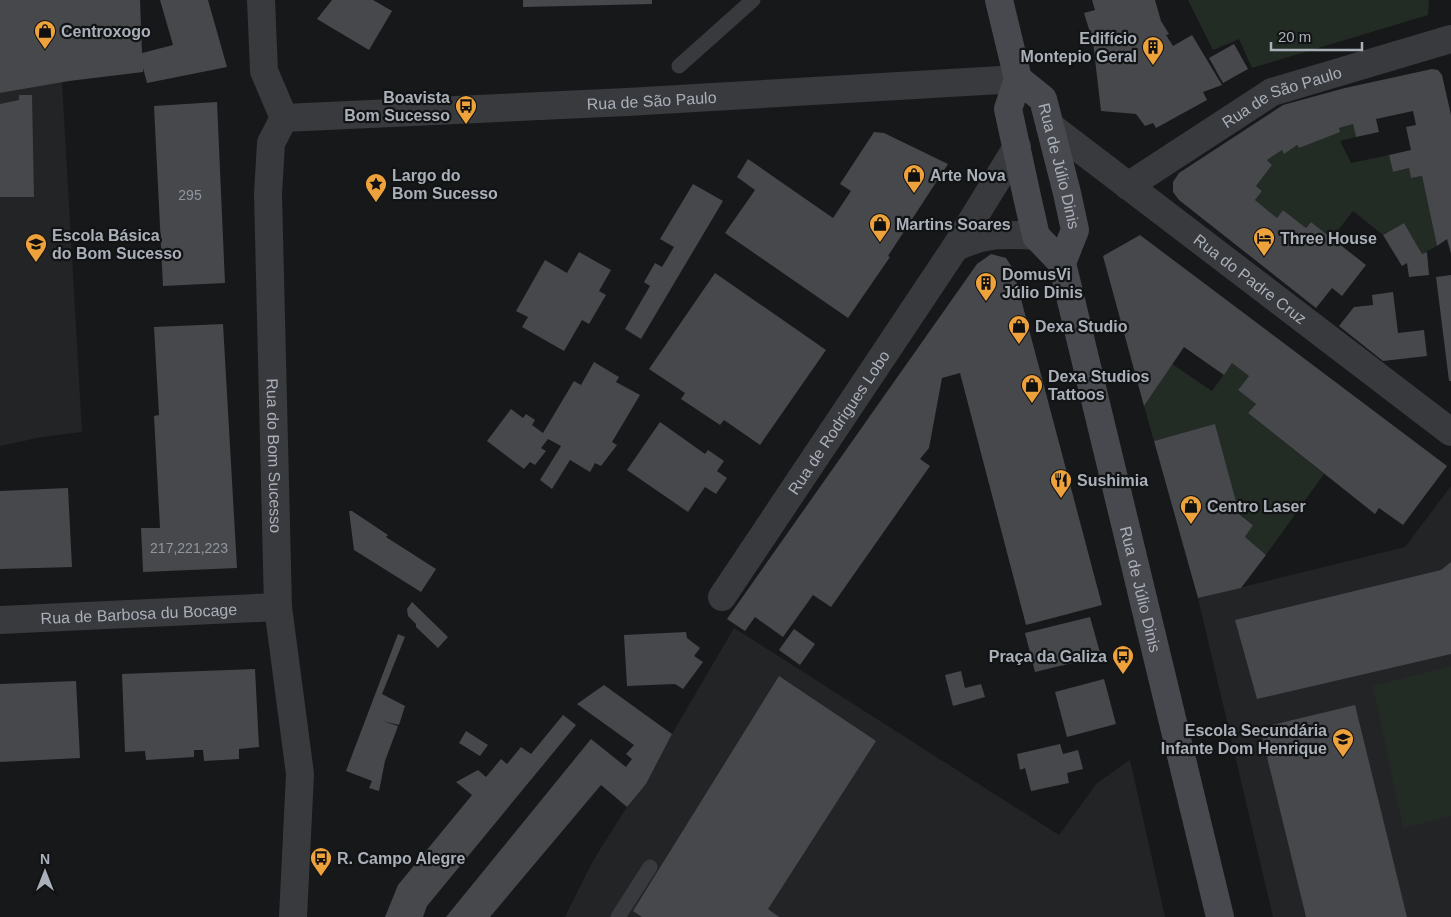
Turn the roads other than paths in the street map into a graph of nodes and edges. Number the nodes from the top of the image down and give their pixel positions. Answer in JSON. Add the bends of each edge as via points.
{"nodes":[{"id":1,"x":261,"y":0,"type":"edge"},
{"id":2,"x":753,"y":0,"type":"edge"},
{"id":3,"x":1000,"y":0,"type":"edge"},
{"id":4,"x":1451,"y":39,"type":"edge"},
{"id":5,"x":679,"y":66,"type":"dead end"},
{"id":6,"x":1018,"y":79,"type":"junction"},
{"id":7,"x":284,"y":118,"type":"junction"},
{"id":8,"x":1050,"y":126,"type":"junction"},
{"id":9,"x":1017,"y":147,"type":"junction"},
{"id":10,"x":1128,"y":186,"type":"junction"},
{"id":11,"x":1036,"y":236,"type":"junction"},
{"id":12,"x":955,"y":248,"type":"junction"},
{"id":13,"x":1062,"y":263,"type":"junction"},
{"id":14,"x":1451,"y":432,"type":"edge"},
{"id":15,"x":722,"y":597,"type":"dead end"},
{"id":16,"x":278,"y":607,"type":"junction"},
{"id":17,"x":0,"y":620,"type":"edge"},
{"id":18,"x":650,"y":866,"type":"dead end"},
{"id":19,"x":293,"y":917,"type":"edge"},
{"id":20,"x":618,"y":917,"type":"edge"},
{"id":21,"x":1220,"y":917,"type":"edge"}],
"edges":[{"from":1,"to":7,"type":"street","via":[[264,71]]},
{"from":2,"to":5,"type":"lane"},
{"from":3,"to":6,"type":"main road"},
{"from":4,"to":10,"type":"street","name":"Rua de São Paulo","via":[[1272,92]]},
{"from":6,"to":7,"type":"street","name":"Rua de São Paulo"},
{"from":6,"to":8,"type":"main road","name":"Rua de Júlio Dinis","via":[[1043,99]]},
{"from":6,"to":9,"type":"main road","name":"Rua de Júlio Dinis","via":[[1008,109]]},
{"from":7,"to":16,"type":"street","name":"Rua do Bom Sucesso","via":[[271,143],[268,194]]},
{"from":8,"to":10,"type":"street","name":"Rua do Padre Cruz"},
{"from":8,"to":13,"type":"main road","name":"Rua de Júlio Dinis","via":[[1074,230]]},
{"from":9,"to":11,"type":"main road","name":"Rua de Júlio Dinis"},
{"from":9,"to":12,"type":"street","name":"Rua de Rodrigues Lobo"},
{"from":10,"to":14,"type":"street","name":"Rua do Padre Cruz"},
{"from":11,"to":12,"type":"street","via":[[1002,233],[974,238]]},
{"from":11,"to":13,"type":"main road","name":"Rua de Júlio Dinis"},
{"from":12,"to":15,"type":"street","name":"Rua de Rodrigues Lobo"},
{"from":13,"to":21,"type":"main road","name":"Rua de Júlio Dinis"},
{"from":16,"to":17,"type":"street","name":"Rua de Barbosa du Bocage"},
{"from":16,"to":19,"type":"street","name":"Rua do Bom Sucesso","via":[[300,774]]},
{"from":18,"to":20,"type":"lane"}]}
